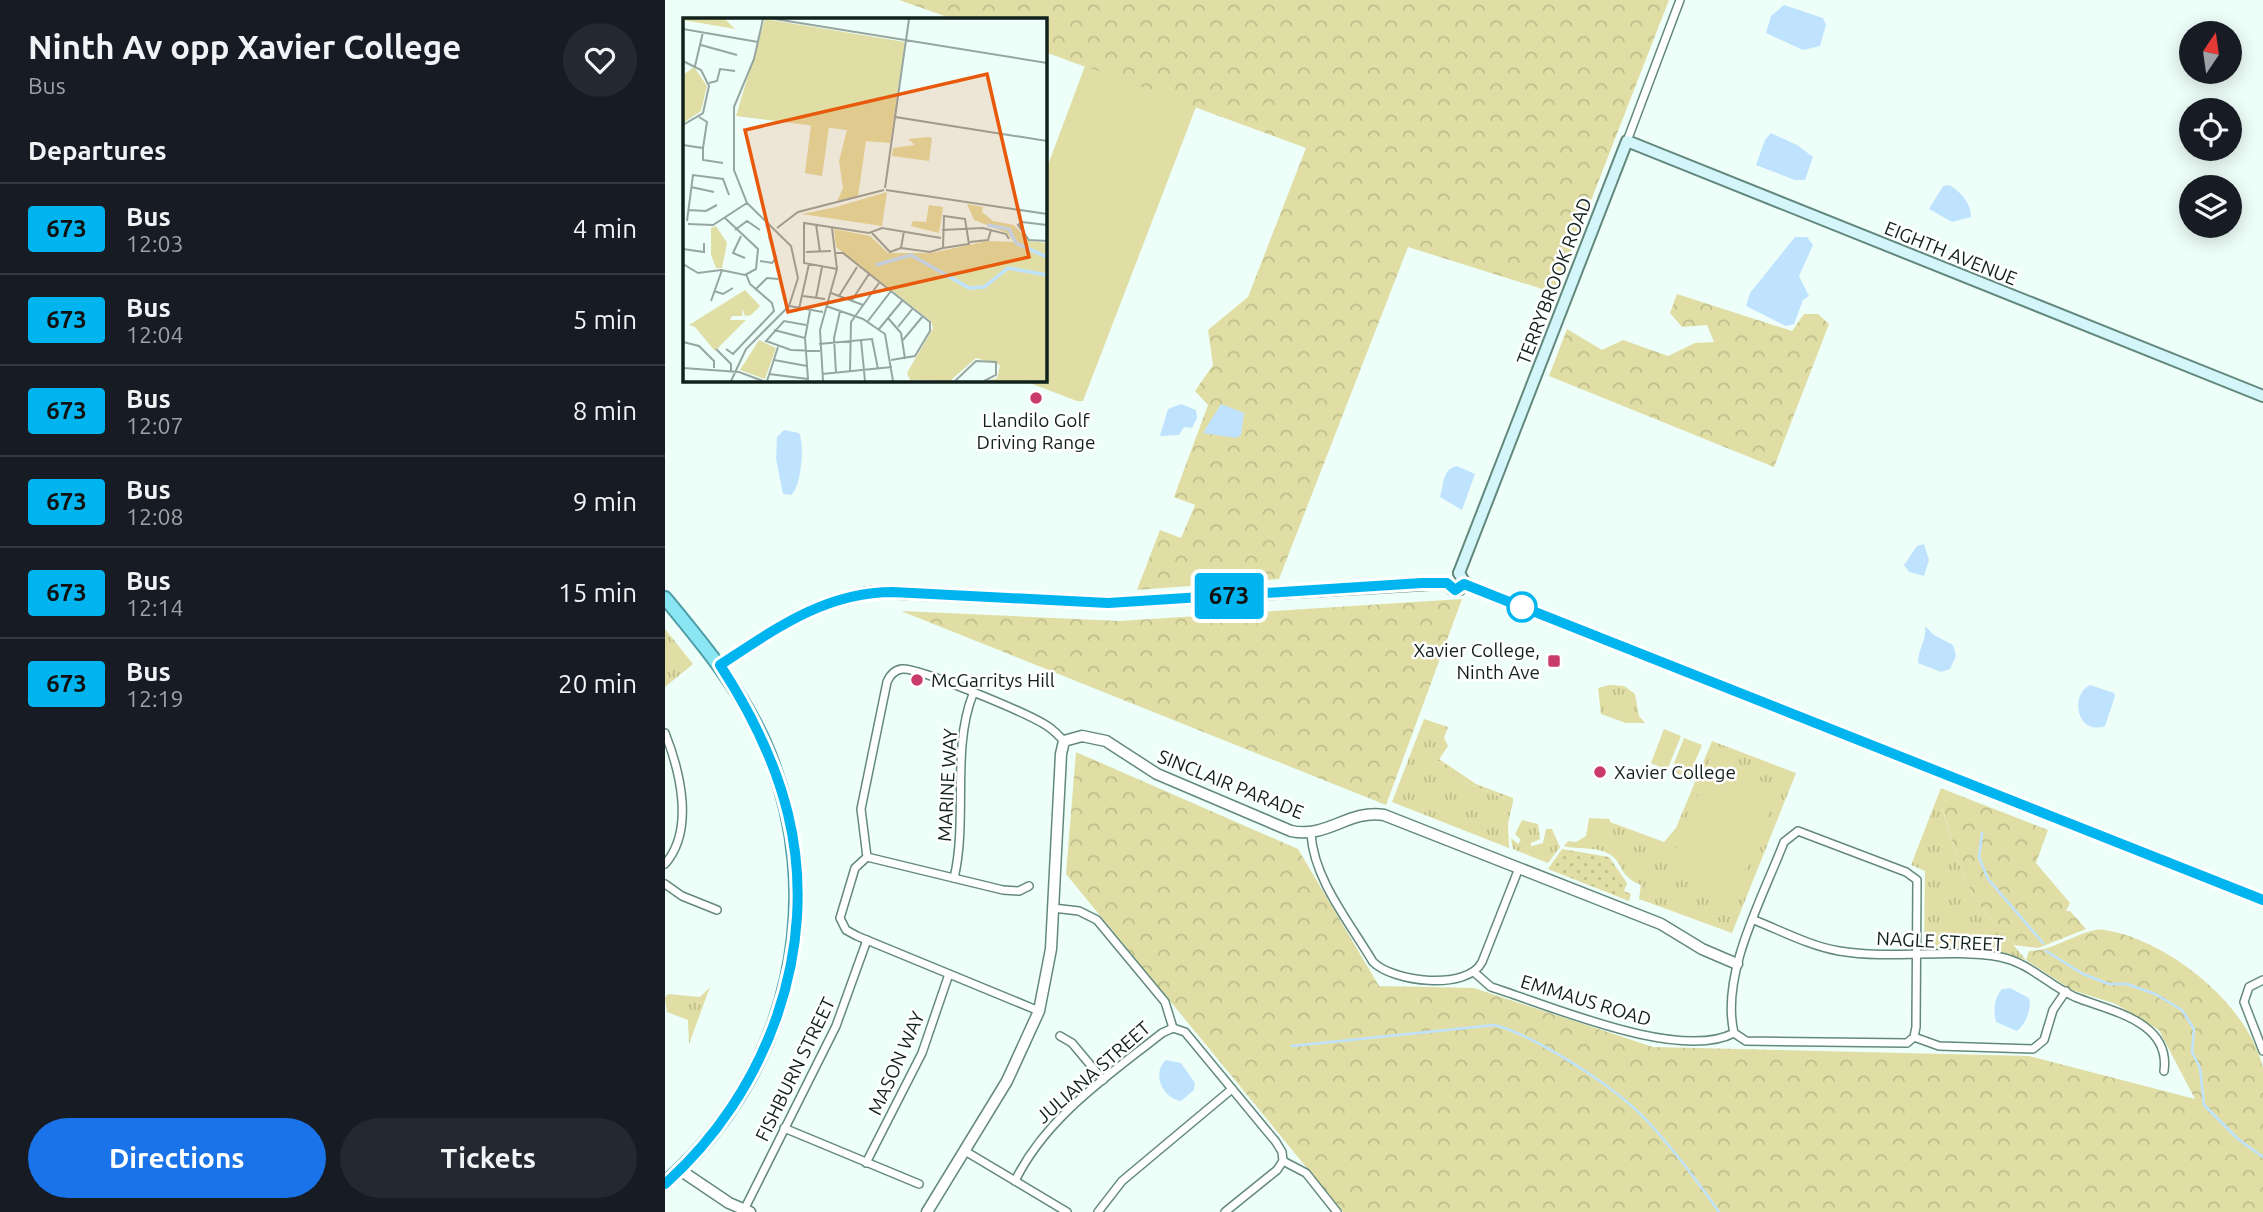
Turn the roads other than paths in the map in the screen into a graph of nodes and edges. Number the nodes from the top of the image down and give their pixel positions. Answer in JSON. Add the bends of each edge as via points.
{"nodes":[{"id":1,"x":1680,"y":0,"type":"edge"},
{"id":2,"x":1626,"y":141,"type":"junction"},
{"id":3,"x":2263,"y":396,"type":"edge"},
{"id":4,"x":1461,"y":579,"type":"junction"},
{"id":5,"x":665,"y":598,"type":"edge"},
{"id":6,"x":720,"y":665,"type":"junction"},
{"id":7,"x":973,"y":694,"type":"junction"},
{"id":8,"x":665,"y":733,"type":"edge"},
{"id":9,"x":1065,"y":741,"type":"junction"},
{"id":10,"x":1311,"y":834,"type":"junction"},
{"id":11,"x":867,"y":858,"type":"junction"},
{"id":12,"x":665,"y":864,"type":"edge"},
{"id":13,"x":1519,"y":868,"type":"junction"},
{"id":14,"x":954,"y":878,"type":"junction"},
{"id":15,"x":665,"y":884,"type":"edge"},
{"id":16,"x":1028,"y":886,"type":"dead end"},
{"id":17,"x":2263,"y":900,"type":"edge"},
{"id":18,"x":1053,"y":908,"type":"junction"},
{"id":19,"x":717,"y":910,"type":"dead end"},
{"id":20,"x":1754,"y":920,"type":"junction"},
{"id":21,"x":867,"y":940,"type":"junction"},
{"id":22,"x":1917,"y":954,"type":"junction"},
{"id":23,"x":1737,"y":964,"type":"junction"},
{"id":24,"x":1475,"y":973,"type":"junction"},
{"id":25,"x":949,"y":974,"type":"junction"},
{"id":26,"x":2263,"y":980,"type":"edge"},
{"id":27,"x":2066,"y":991,"type":"junction"},
{"id":28,"x":1039,"y":1011,"type":"junction"},
{"id":29,"x":1173,"y":1028,"type":"junction"},
{"id":30,"x":1734,"y":1033,"type":"junction"},
{"id":31,"x":1060,"y":1036,"type":"dead end"},
{"id":32,"x":1914,"y":1037,"type":"junction"},
{"id":33,"x":2263,"y":1051,"type":"edge"},
{"id":34,"x":2164,"y":1071,"type":"dead end"},
{"id":35,"x":1103,"y":1080,"type":"junction"},
{"id":36,"x":1232,"y":1089,"type":"junction"},
{"id":37,"x":784,"y":1129,"type":"junction"},
{"id":38,"x":965,"y":1151,"type":"junction"},
{"id":39,"x":1283,"y":1160,"type":"junction"},
{"id":40,"x":866,"y":1163,"type":"junction"},
{"id":41,"x":680,"y":1170,"type":"junction"},
{"id":42,"x":1015,"y":1181,"type":"junction"},
{"id":43,"x":665,"y":1184,"type":"edge"},
{"id":44,"x":919,"y":1184,"type":"dead end"},
{"id":45,"x":747,"y":1211,"type":"edge"},
{"id":46,"x":927,"y":1212,"type":"edge"},
{"id":47,"x":1067,"y":1212,"type":"edge"},
{"id":48,"x":1098,"y":1212,"type":"edge"},
{"id":49,"x":1226,"y":1212,"type":"edge"},
{"id":50,"x":1337,"y":1212,"type":"edge"}],
"edges":[{"from":1,"to":2,"type":"street","name":"TERRYBROOK ROAD"},
{"from":2,"to":3,"type":"main road","name":"EIGHTH AVENUE"},
{"from":2,"to":4,"type":"main road","name":"TERRYBROOK ROAD"},
{"from":4,"to":6,"type":"main road","via":[[1455,590],[1447,583],[1108,603],[875,592],[811,608]]},
{"from":4,"to":17,"type":"street"},
{"from":5,"to":6,"type":"highway"},
{"from":6,"to":41,"type":"highway","via":[[755,725],[784,797],[796,863],[797,923],[784,996],[759,1059],[729,1112]]},
{"from":7,"to":9,"type":"street","via":[[1037,720]]},
{"from":7,"to":11,"type":"street","via":[[911,670],[898,670],[890,676],[861,810]]},
{"from":7,"to":14,"type":"street","name":"MARINE WAY","via":[[966,720]]},
{"from":8,"to":12,"type":"street","via":[[681,803],[679,840]]},
{"from":9,"to":10,"type":"street","name":"SINCLAIR PARADE","via":[[1082,736],[1106,741],[1157,774],[1291,831]]},
{"from":9,"to":18,"type":"street"},
{"from":10,"to":13,"type":"street","name":"SINCLAIR PARADE","via":[[1357,814],[1374,813]]},
{"from":10,"to":24,"type":"street","via":[[1319,872],[1379,968],[1408,979],[1459,978]]},
{"from":11,"to":14,"type":"street"},
{"from":11,"to":21,"type":"street","via":[[855,868],[840,918],[846,930]]},
{"from":13,"to":23,"type":"street","name":"SINCLAIR PARADE","via":[[1661,924]]},
{"from":13,"to":24,"type":"street"},
{"from":14,"to":16,"type":"street","via":[[1003,890],[1019,891]]},
{"from":15,"to":19,"type":"street","via":[[677,894]]},
{"from":18,"to":28,"type":"street"},
{"from":18,"to":29,"type":"street","via":[[1079,911],[1097,920],[1165,1002]]},
{"from":20,"to":22,"type":"street","name":"NAGLE STREET","via":[[1831,949]]},
{"from":20,"to":22,"type":"street","via":[[1786,839],[1794,832],[1805,832],[1915,877],[1919,889]]},
{"from":20,"to":23,"type":"street"},
{"from":21,"to":25,"type":"street"},
{"from":21,"to":37,"type":"street","name":"FISHBURN STREET","via":[[836,1026]]},
{"from":22,"to":27,"type":"street","name":"NAGLE STREET","via":[[2007,959],[2031,968]]},
{"from":22,"to":32,"type":"street"},
{"from":23,"to":30,"type":"street"},
{"from":24,"to":30,"type":"street","name":"EMMAUS ROAD","via":[[1491,986],[1651,1038],[1717,1041]]},
{"from":25,"to":28,"type":"street"},
{"from":25,"to":40,"type":"street","name":"MASON WAY","via":[[922,1053]]},
{"from":26,"to":33,"type":"street","via":[[2249,987],[2244,1002]]},
{"from":27,"to":32,"type":"street","via":[[2053,1010],[2044,1040],[2033,1049],[1939,1046]]},
{"from":27,"to":34,"type":"street","name":"NAGLE STREET","via":[[2112,1009],[2152,1032],[2165,1057]]},
{"from":28,"to":38,"type":"street","via":[[1018,1061]]},
{"from":29,"to":35,"type":"street","name":"JULIANA STREET"},
{"from":29,"to":36,"type":"street","via":[[1185,1032]]},
{"from":30,"to":32,"type":"street","via":[[1746,1041],[1893,1045]]},
{"from":31,"to":35,"type":"street","via":[[1072,1043]]},
{"from":35,"to":42,"type":"street","name":"JULIANA STREET","via":[[1056,1121]]},
{"from":36,"to":39,"type":"street","via":[[1276,1142]]},
{"from":36,"to":48,"type":"street","via":[[1122,1181]]},
{"from":37,"to":40,"type":"street"},
{"from":37,"to":45,"type":"street","name":"FISHBURN STREET"},
{"from":38,"to":42,"type":"street"},
{"from":38,"to":46,"type":"street"},
{"from":39,"to":49,"type":"street"},
{"from":39,"to":50,"type":"street","via":[[1306,1173]]},
{"from":40,"to":44,"type":"street"},
{"from":41,"to":43,"type":"highway"},
{"from":41,"to":45,"type":"street"},
{"from":42,"to":47,"type":"street"}]}
